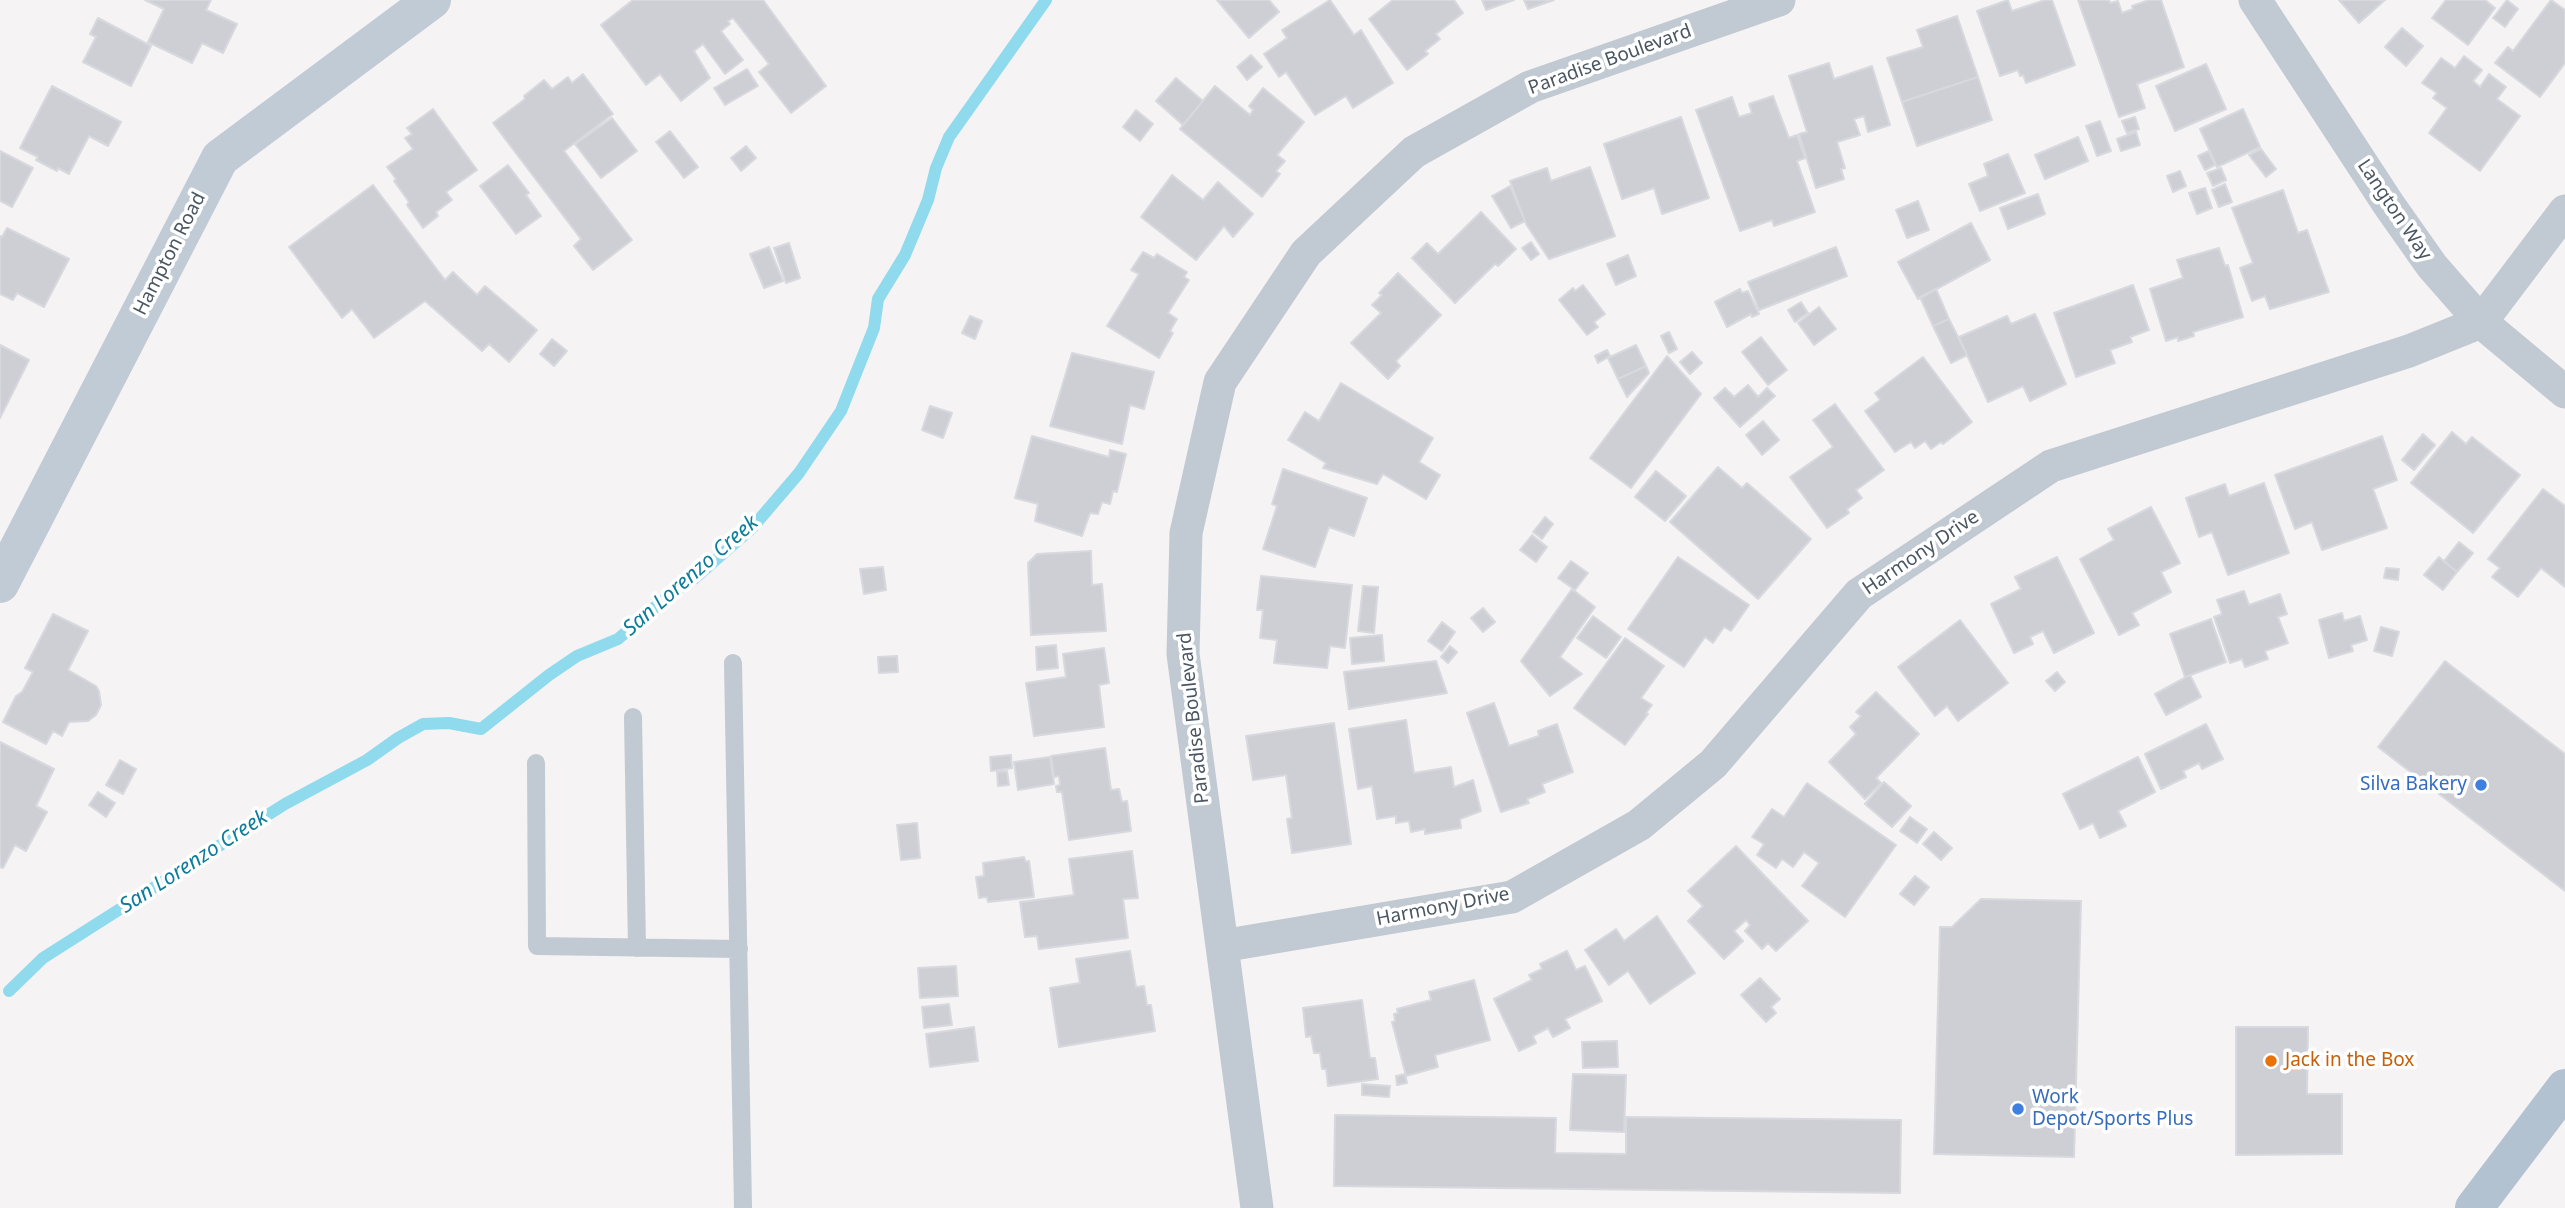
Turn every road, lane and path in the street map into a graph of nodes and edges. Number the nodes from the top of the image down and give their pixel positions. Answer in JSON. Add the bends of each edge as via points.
{"nodes":[{"id":1,"x":432,"y":0,"type":"edge"},
{"id":2,"x":1779,"y":0,"type":"edge"},
{"id":3,"x":2255,"y":0,"type":"edge"},
{"id":4,"x":2565,"y":211,"type":"edge"},
{"id":5,"x":2482,"y":322,"type":"junction"},
{"id":6,"x":2565,"y":392,"type":"edge"},
{"id":7,"x":8,"y":546,"type":"edge"},
{"id":8,"x":0,"y":584,"type":"edge"},
{"id":9,"x":733,"y":663,"type":"dead end"},
{"id":10,"x":633,"y":717,"type":"dead end"},
{"id":11,"x":536,"y":763,"type":"dead end"},
{"id":12,"x":1222,"y":946,"type":"junction"},
{"id":13,"x":637,"y":948,"type":"junction"},
{"id":14,"x":739,"y":949,"type":"junction"},
{"id":15,"x":2565,"y":1088,"type":"edge"},
{"id":16,"x":743,"y":1208,"type":"edge"},
{"id":17,"x":1257,"y":1208,"type":"edge"},
{"id":18,"x":2474,"y":1208,"type":"edge"}],
"edges":[{"from":1,"to":7,"type":"street","name":"Hampton Road","via":[[220,158]]},
{"from":2,"to":12,"type":"street","name":"Paradise Boulevard","via":[[1530,87],[1413,152],[1306,253],[1220,382],[1186,533],[1183,654]]},
{"from":3,"to":5,"type":"street","name":"Langton Way","via":[[2432,266]]},
{"from":4,"to":5,"type":"street"},
{"from":5,"to":6,"type":"street","name":"Langton Way"},
{"from":5,"to":12,"type":"street","name":"Harmony Drive","via":[[2409,351],[2051,466],[1859,594],[1713,764],[1639,825],[1512,897]]},
{"from":7,"to":8,"type":"street","name":"Hampton Road"},
{"from":9,"to":14,"type":"lane"},
{"from":10,"to":13,"type":"lane"},
{"from":11,"to":13,"type":"lane","via":[[537,946]]},
{"from":12,"to":17,"type":"street","name":"Paradise Boulevard"},
{"from":13,"to":14,"type":"lane"},
{"from":14,"to":16,"type":"lane"},
{"from":15,"to":18,"type":"main road"}]}
